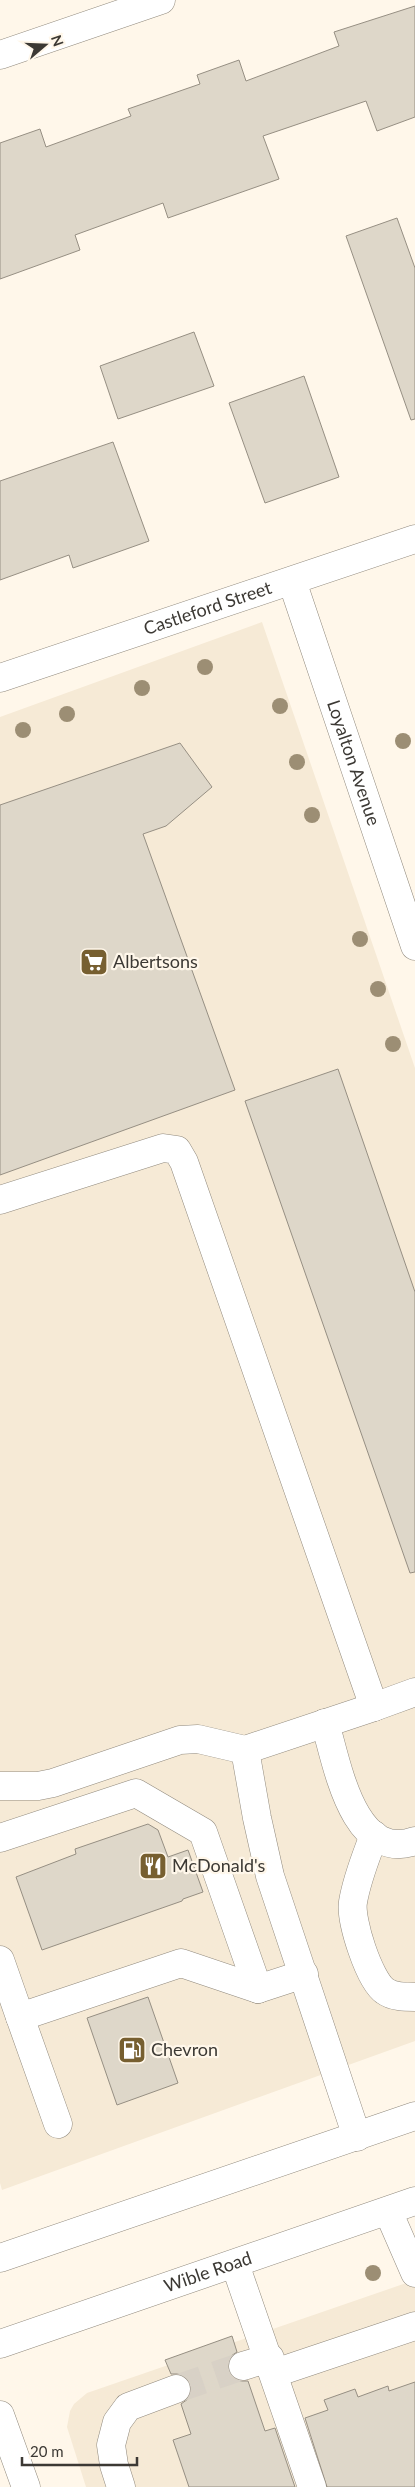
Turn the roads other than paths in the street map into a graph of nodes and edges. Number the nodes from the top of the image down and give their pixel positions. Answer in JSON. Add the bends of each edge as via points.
{"nodes":[{"id":1,"x":161,"y":0,"type":"edge"},
{"id":2,"x":0,"y":55,"type":"edge"},
{"id":3,"x":415,"y":540,"type":"edge"},
{"id":4,"x":292,"y":581,"type":"junction"},
{"id":5,"x":0,"y":678,"type":"edge"},
{"id":6,"x":415,"y":946,"type":"edge"},
{"id":7,"x":0,"y":1200,"type":"edge"},
{"id":8,"x":415,"y":1692,"type":"edge"},
{"id":9,"x":374,"y":1706,"type":"junction"},
{"id":10,"x":325,"y":1723,"type":"junction"},
{"id":11,"x":245,"y":1750,"type":"junction"},
{"id":12,"x":0,"y":1786,"type":"edge"},
{"id":13,"x":374,"y":1835,"type":"junction"},
{"id":14,"x":0,"y":1838,"type":"edge"},
{"id":15,"x":415,"y":1841,"type":"edge"},
{"id":16,"x":0,"y":1960,"type":"edge"},
{"id":17,"x":304,"y":1974,"type":"junction"},
{"id":18,"x":258,"y":1990,"type":"junction"},
{"id":19,"x":415,"y":1997,"type":"edge"},
{"id":20,"x":20,"y":2017,"type":"junction"},
{"id":21,"x":415,"y":2116,"type":"edge"},
{"id":22,"x":58,"y":2124,"type":"dead end"},
{"id":23,"x":357,"y":2137,"type":"junction"},
{"id":24,"x":415,"y":2201,"type":"edge"},
{"id":25,"x":388,"y":2211,"type":"junction"},
{"id":26,"x":0,"y":2258,"type":"edge"},
{"id":27,"x":235,"y":2264,"type":"junction"},
{"id":28,"x":415,"y":2272,"type":"edge"},
{"id":29,"x":415,"y":2326,"type":"edge"},
{"id":30,"x":0,"y":2344,"type":"edge"},
{"id":31,"x":272,"y":2365,"type":"junction"},
{"id":32,"x":243,"y":2366,"type":"tunnel mouth"},
{"id":33,"x":176,"y":2389,"type":"tunnel mouth"},
{"id":34,"x":0,"y":2415,"type":"edge"},
{"id":35,"x":26,"y":2487,"type":"edge"},
{"id":36,"x":121,"y":2487,"type":"edge"},
{"id":37,"x":312,"y":2487,"type":"edge"}],
"edges":[{"from":1,"to":2,"type":"street"},
{"from":3,"to":4,"type":"street","name":"Castleford Street"},
{"from":4,"to":5,"type":"street","name":"Castleford Street"},
{"from":4,"to":6,"type":"street","name":"Loyalton Avenue"},
{"from":7,"to":9,"type":"street","via":[[163,1148],[177,1150],[184,1162]]},
{"from":8,"to":9,"type":"street"},
{"from":9,"to":10,"type":"street"},
{"from":10,"to":11,"type":"street"},
{"from":10,"to":13,"type":"street","via":[[350,1806],[363,1827]]},
{"from":11,"to":12,"type":"street","via":[[198,1739],[180,1740],[53,1783]]},
{"from":11,"to":17,"type":"street","via":[[270,1876]]},
{"from":13,"to":15,"type":"street","via":[[384,1842],[406,1844]]},
{"from":13,"to":19,"type":"street","via":[[360,1872],[353,1904],[355,1927],[372,1975],[385,1991],[399,1997]]},
{"from":14,"to":18,"type":"street","via":[[136,1793],[203,1832]]},
{"from":16,"to":20,"type":"street"},
{"from":17,"to":18,"type":"street"},
{"from":17,"to":23,"type":"street"},
{"from":18,"to":20,"type":"street","via":[[181,1962]]},
{"from":20,"to":22,"type":"street"},
{"from":21,"to":23,"type":"street"},
{"from":23,"to":26,"type":"street"},
{"from":24,"to":25,"type":"street","name":"Wible Road"},
{"from":25,"to":27,"type":"street","name":"Wible Road"},
{"from":25,"to":28,"type":"street"},
{"from":27,"to":30,"type":"street","name":"Wible Road"},
{"from":27,"to":31,"type":"street"},
{"from":29,"to":31,"type":"street"},
{"from":31,"to":32,"type":"street"},
{"from":31,"to":37,"type":"street"},
{"from":33,"to":36,"type":"street","via":[[128,2407],[118,2422],[111,2445]]},
{"from":34,"to":35,"type":"street"}]}
